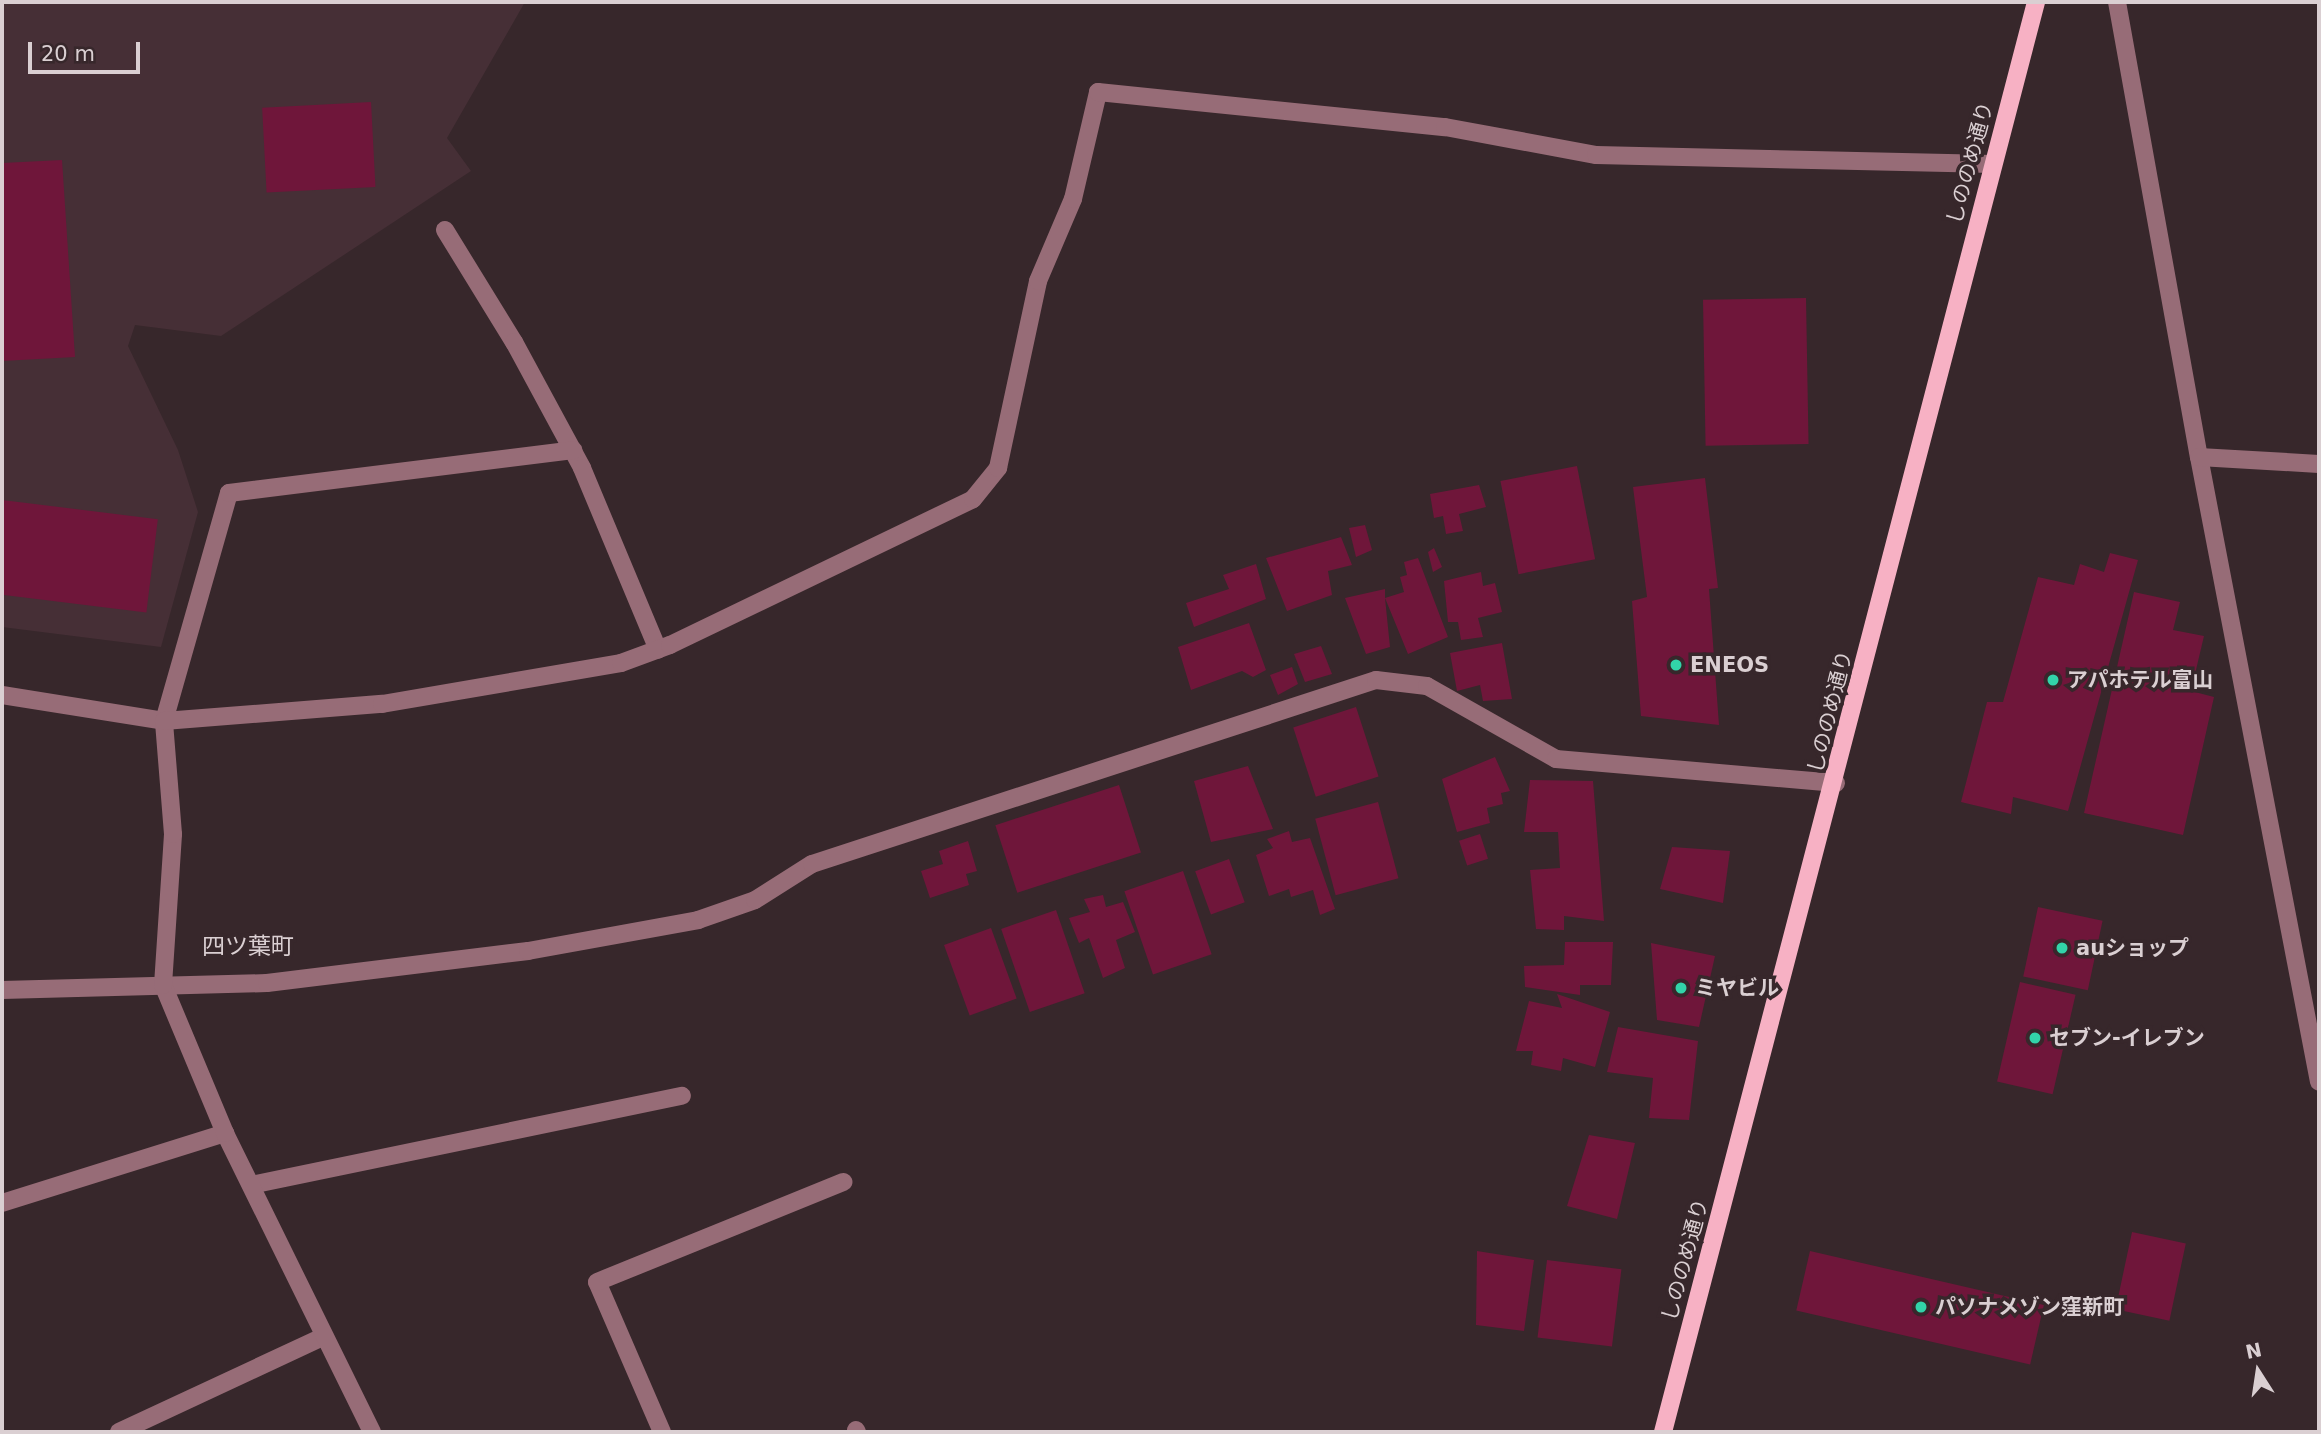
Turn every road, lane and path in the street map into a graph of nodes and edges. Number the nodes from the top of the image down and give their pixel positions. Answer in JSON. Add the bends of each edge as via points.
{"nodes":[{"id":1,"x":2036,"y":2,"type":"edge"},
{"id":2,"x":2117,"y":2,"type":"edge"},
{"id":3,"x":1993,"y":164,"type":"junction"},
{"id":4,"x":446,"y":230,"type":"dead end"},
{"id":5,"x":573,"y":450,"type":"junction"},
{"id":6,"x":2199,"y":457,"type":"junction"},
{"id":7,"x":2319,"y":464,"type":"edge"},
{"id":8,"x":658,"y":650,"type":"junction"},
{"id":9,"x":2,"y":695,"type":"edge"},
{"id":10,"x":164,"y":720,"type":"junction"},
{"id":11,"x":1836,"y":783,"type":"junction"},
{"id":12,"x":163,"y":985,"type":"junction"},
{"id":13,"x":2,"y":990,"type":"edge"},
{"id":14,"x":2317,"y":1062,"type":"edge"},
{"id":15,"x":2319,"y":1082,"type":"edge"},
{"id":16,"x":681,"y":1096,"type":"dead end"},
{"id":17,"x":225,"y":1133,"type":"junction"},
{"id":18,"x":843,"y":1182,"type":"dead end"},
{"id":19,"x":251,"y":1185,"type":"junction"},
{"id":20,"x":2,"y":1203,"type":"edge"},
{"id":21,"x":323,"y":1337,"type":"junction"},
{"id":22,"x":119,"y":1432,"type":"edge"},
{"id":23,"x":372,"y":1432,"type":"edge"},
{"id":24,"x":662,"y":1432,"type":"edge"},
{"id":25,"x":1663,"y":1432,"type":"edge"}],
"edges":[{"from":1,"to":3,"type":"main road","name":"しののめ通り"},
{"from":2,"to":6,"type":"street"},
{"from":3,"to":8,"type":"street","via":[[1596,155],[1445,127],[1098,92],[1073,199],[1038,281],[998,468],[973,499]]},
{"from":3,"to":11,"type":"main road","name":"しののめ通り"},
{"from":4,"to":5,"type":"street"},
{"from":5,"to":8,"type":"street"},
{"from":5,"to":10,"type":"street","via":[[229,493]]},
{"from":6,"to":7,"type":"street"},
{"from":6,"to":14,"type":"street"},
{"from":8,"to":10,"type":"street","via":[[621,663],[382,704]]},
{"from":9,"to":10,"type":"street"},
{"from":10,"to":12,"type":"street","via":[[173,834]]},
{"from":11,"to":12,"type":"street","via":[[1556,759],[1427,687],[1376,680],[812,864],[755,900],[698,920],[527,951],[281,981]]},
{"from":11,"to":25,"type":"main road","name":"しののめ通り"},
{"from":12,"to":13,"type":"street"},
{"from":12,"to":17,"type":"street"},
{"from":14,"to":15,"type":"street"},
{"from":16,"to":19,"type":"street"},
{"from":17,"to":19,"type":"street"},
{"from":17,"to":20,"type":"street"},
{"from":18,"to":24,"type":"street","via":[[597,1282]]},
{"from":19,"to":21,"type":"street"},
{"from":21,"to":22,"type":"street"},
{"from":21,"to":23,"type":"street"}]}
